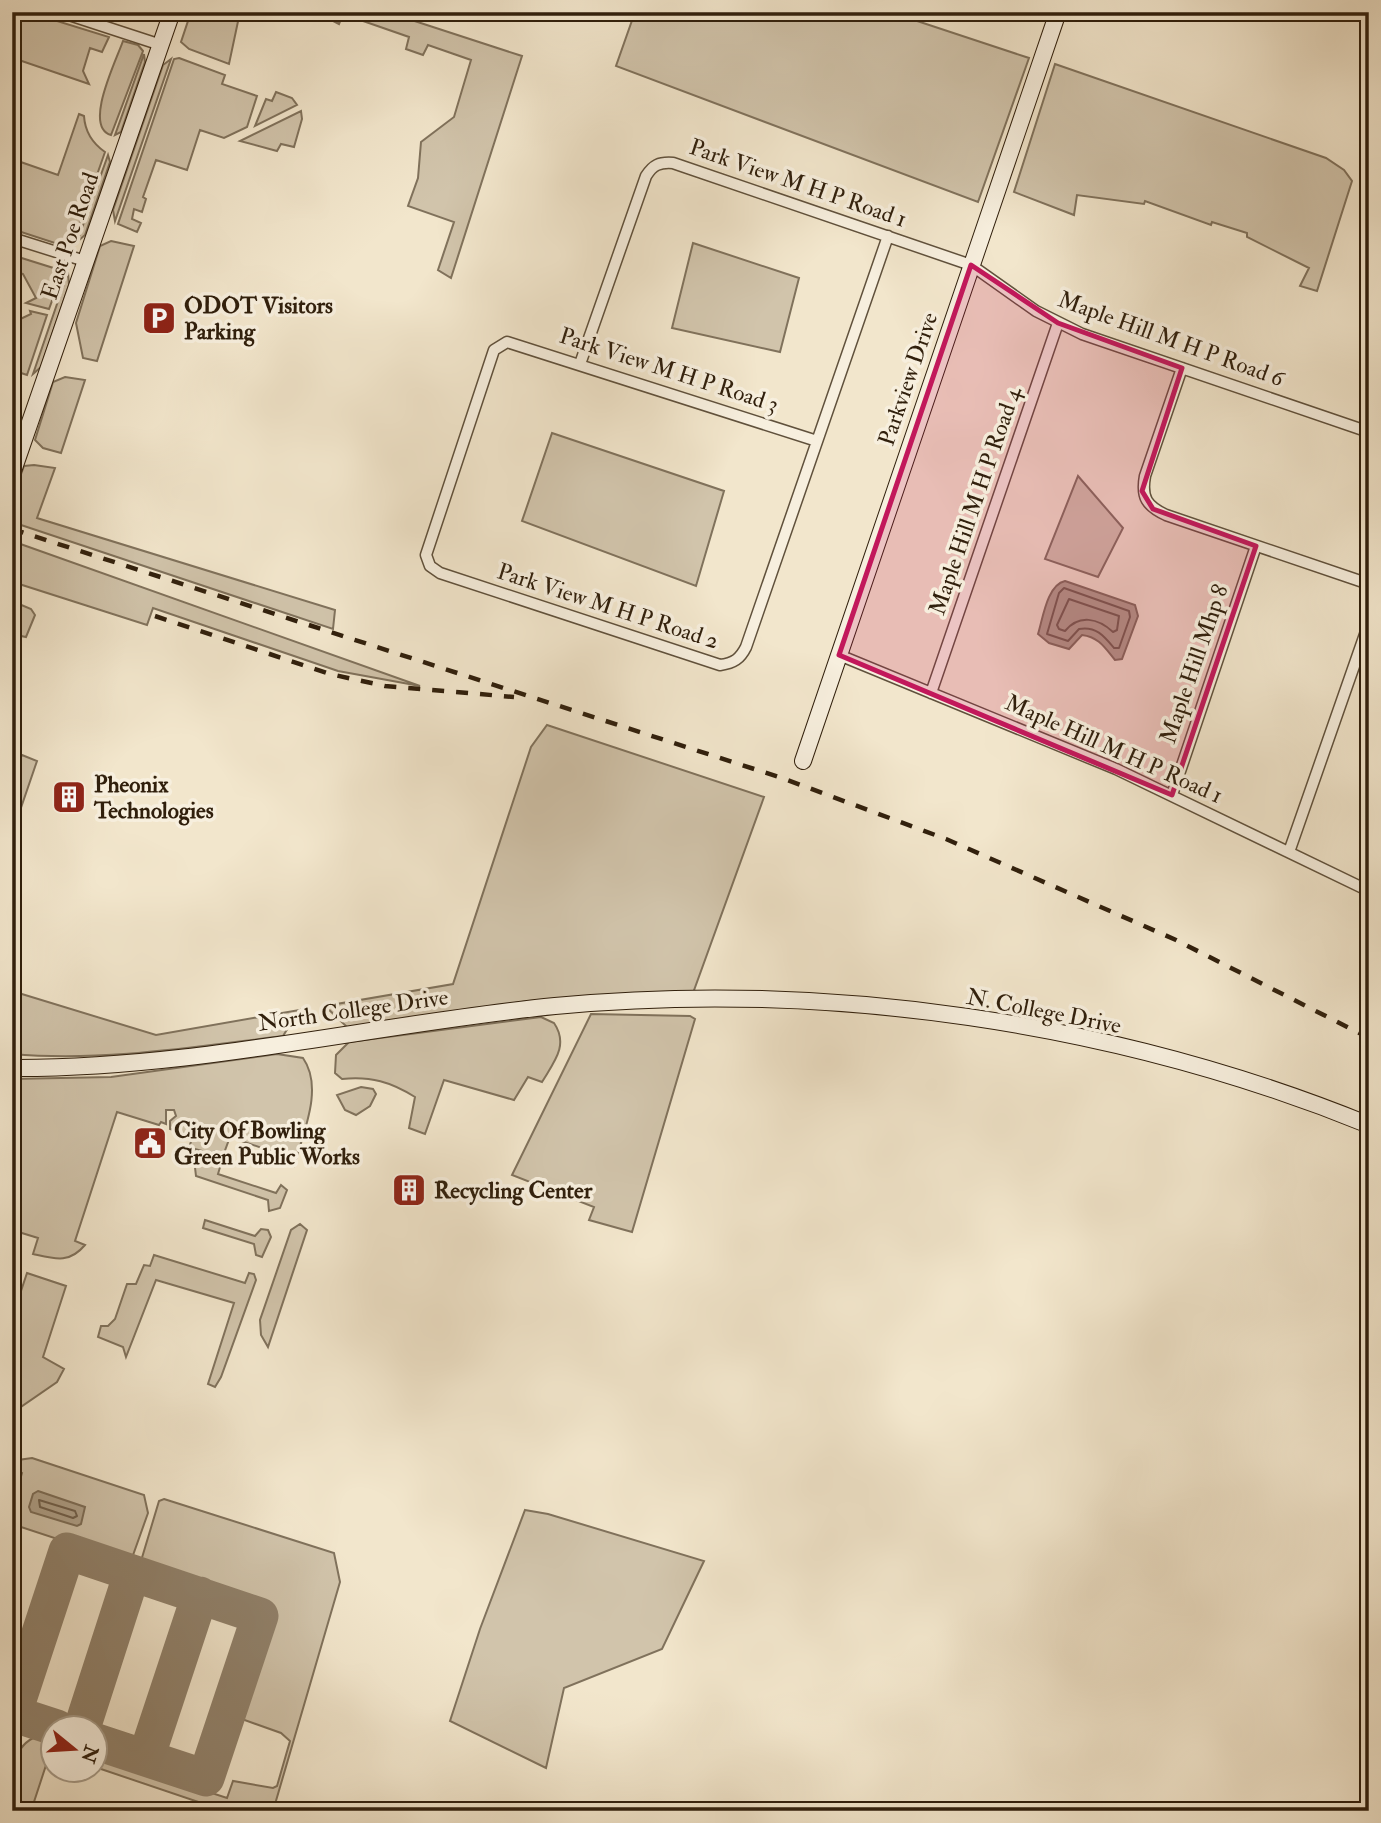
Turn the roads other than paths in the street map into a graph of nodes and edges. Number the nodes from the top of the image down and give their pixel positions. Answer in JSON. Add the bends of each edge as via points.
{"nodes":[{"id":1,"x":60,"y":12,"type":"edge"},
{"id":2,"x":172,"y":12,"type":"edge"},
{"id":3,"x":1058,"y":12,"type":"edge"},
{"id":4,"x":161,"y":45,"type":"junction"},
{"id":5,"x":888,"y":236,"type":"junction"},
{"id":6,"x":12,"y":237,"type":"edge"},
{"id":7,"x":85,"y":261,"type":"junction"},
{"id":8,"x":971,"y":265,"type":"junction"},
{"id":9,"x":1058,"y":323,"type":"junction"},
{"id":10,"x":507,"y":342,"type":"joint"},
{"id":11,"x":580,"y":364,"type":"junction"},
{"id":12,"x":1182,"y":368,"type":"junction"},
{"id":13,"x":1369,"y":432,"type":"edge"},
{"id":14,"x":817,"y":441,"type":"junction"},
{"id":15,"x":12,"y":474,"type":"edge"},
{"id":16,"x":1256,"y":546,"type":"junction"},
{"id":17,"x":1369,"y":584,"type":"edge"},
{"id":18,"x":1369,"y":623,"type":"edge"},
{"id":19,"x":839,"y":655,"type":"junction"},
{"id":20,"x":931,"y":693,"type":"junction"},
{"id":21,"x":803,"y":761,"type":"dead end"},
{"id":22,"x":1172,"y":795,"type":"junction"},
{"id":23,"x":1289,"y":852,"type":"junction"},
{"id":24,"x":1369,"y":891,"type":"edge"},
{"id":25,"x":700,"y":1000,"type":"joint"},
{"id":26,"x":12,"y":1068,"type":"edge"},
{"id":27,"x":1369,"y":1125,"type":"edge"}],
"edges":[{"from":1,"to":4,"type":"street"},
{"from":2,"to":4,"type":"street","name":"East Poe Road"},
{"from":3,"to":8,"type":"street","name":"Parkview Drive"},
{"from":4,"to":7,"type":"street","name":"East Poe Road"},
{"from":5,"to":8,"type":"street","name":"Park View M H P Road 1"},
{"from":5,"to":11,"type":"street","name":"Park View M H P Road 1","via":[[662,162],[646,176]]},
{"from":5,"to":14,"type":"street","name":"Park View M H P Road 2"},
{"from":6,"to":7,"type":"street"},
{"from":7,"to":15,"type":"street","name":"East Poe Road"},
{"from":8,"to":9,"type":"street","name":"Maple Hill M H P Road 6"},
{"from":8,"to":19,"type":"street","name":"Parkview Drive"},
{"from":9,"to":12,"type":"street","name":"Maple Hill M H P Road 6"},
{"from":9,"to":20,"type":"street","name":"Maple Hill M H P Road 4"},
{"from":10,"to":11,"type":"street","name":"Park View M H P Road 3"},
{"from":10,"to":14,"type":"street","name":"Park View M H P Road 2","via":[[494,350],[428,542],[430,566],[720,665],[731,664],[747,647]]},
{"from":11,"to":14,"type":"street","name":"Park View M H P Road 3"},
{"from":12,"to":13,"type":"street","name":"Maple Hill M H P Road 6"},
{"from":12,"to":16,"type":"street","via":[[1145,476],[1142,491],[1146,501],[1166,515]]},
{"from":16,"to":17,"type":"street"},
{"from":16,"to":22,"type":"street","name":"Maple Hill Mhp 8"},
{"from":18,"to":23,"type":"street"},
{"from":19,"to":20,"type":"street","name":"Maple Hill M H P Road 1"},
{"from":19,"to":21,"type":"street","name":"Parkview Drive"},
{"from":20,"to":22,"type":"street","name":"Maple Hill M H P Road 1"},
{"from":22,"to":23,"type":"street","name":"Maple Hill M H P Road 1"},
{"from":23,"to":24,"type":"street","name":"Maple Hill M H P Road 1"},
{"from":25,"to":26,"type":"street","name":"North College Drive","via":[[556,1006],[126,1064]]},
{"from":25,"to":27,"type":"street","name":"N. College Drive","via":[[865,1007],[1029,1029],[1189,1065]]}]}
